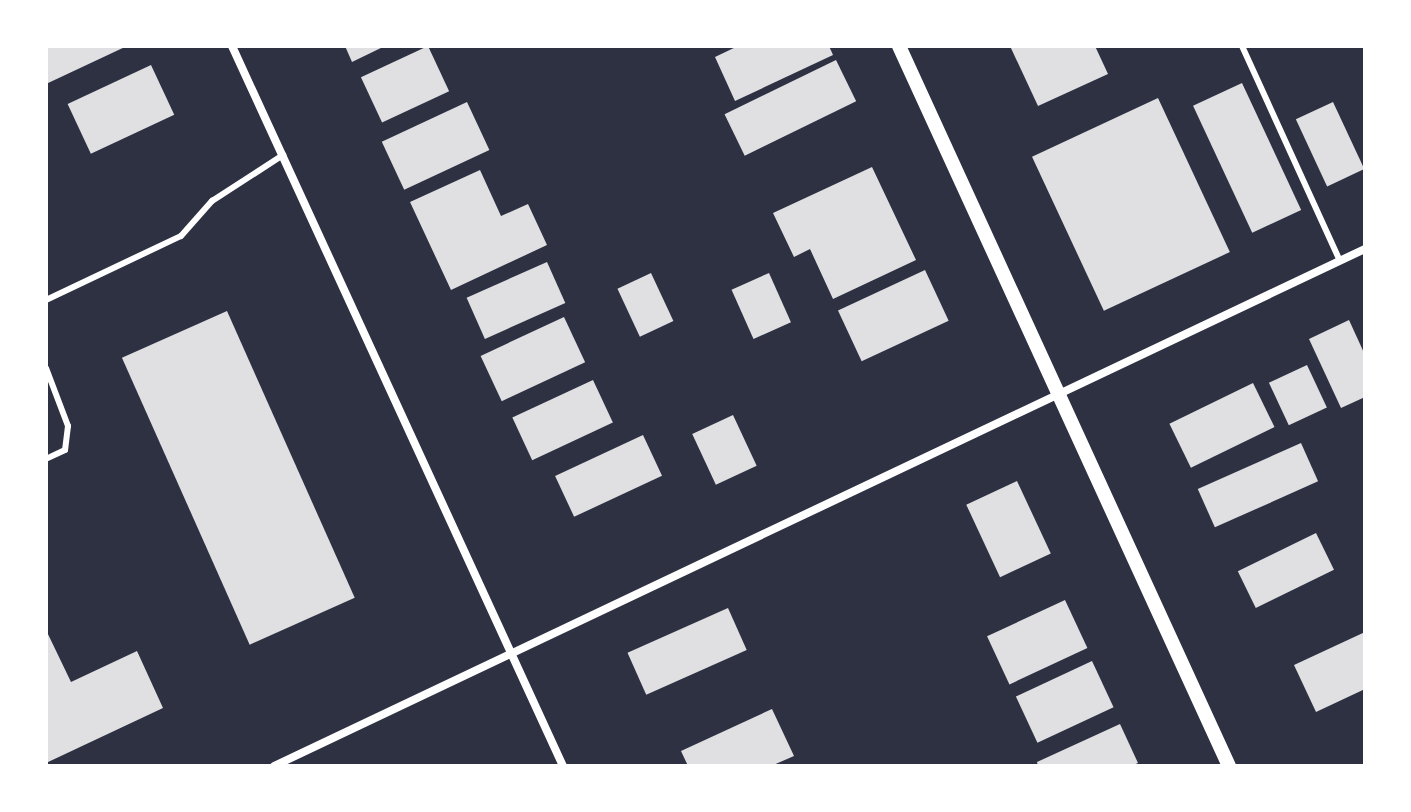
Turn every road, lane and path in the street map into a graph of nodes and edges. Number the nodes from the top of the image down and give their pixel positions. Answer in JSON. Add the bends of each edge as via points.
{"nodes":[{"id":1,"x":232,"y":46,"type":"edge"},
{"id":2,"x":899,"y":46,"type":"edge"},
{"id":3,"x":1242,"y":46,"type":"edge"},
{"id":4,"x":283,"y":155,"type":"junction"},
{"id":5,"x":1365,"y":249,"type":"edge"},
{"id":6,"x":1340,"y":261,"type":"junction"},
{"id":7,"x":46,"y":300,"type":"edge"},
{"id":8,"x":46,"y":368,"type":"edge"},
{"id":9,"x":1060,"y":392,"type":"junction"},
{"id":10,"x":46,"y":459,"type":"edge"},
{"id":11,"x":512,"y":655,"type":"junction"},
{"id":12,"x":274,"y":766,"type":"edge"},
{"id":13,"x":563,"y":766,"type":"edge"},
{"id":14,"x":1229,"y":766,"type":"edge"}],
"edges":[{"from":1,"to":4,"type":"street"},
{"from":2,"to":9,"type":"street"},
{"from":3,"to":6,"type":"lane"},
{"from":4,"to":7,"type":"lane","via":[[212,201],[181,236]]},
{"from":4,"to":11,"type":"street"},
{"from":5,"to":6,"type":"street"},
{"from":6,"to":9,"type":"street"},
{"from":8,"to":10,"type":"lane","via":[[68,426],[65,450]]},
{"from":9,"to":11,"type":"street"},
{"from":9,"to":14,"type":"street"},
{"from":11,"to":12,"type":"street"},
{"from":11,"to":13,"type":"street"}]}
